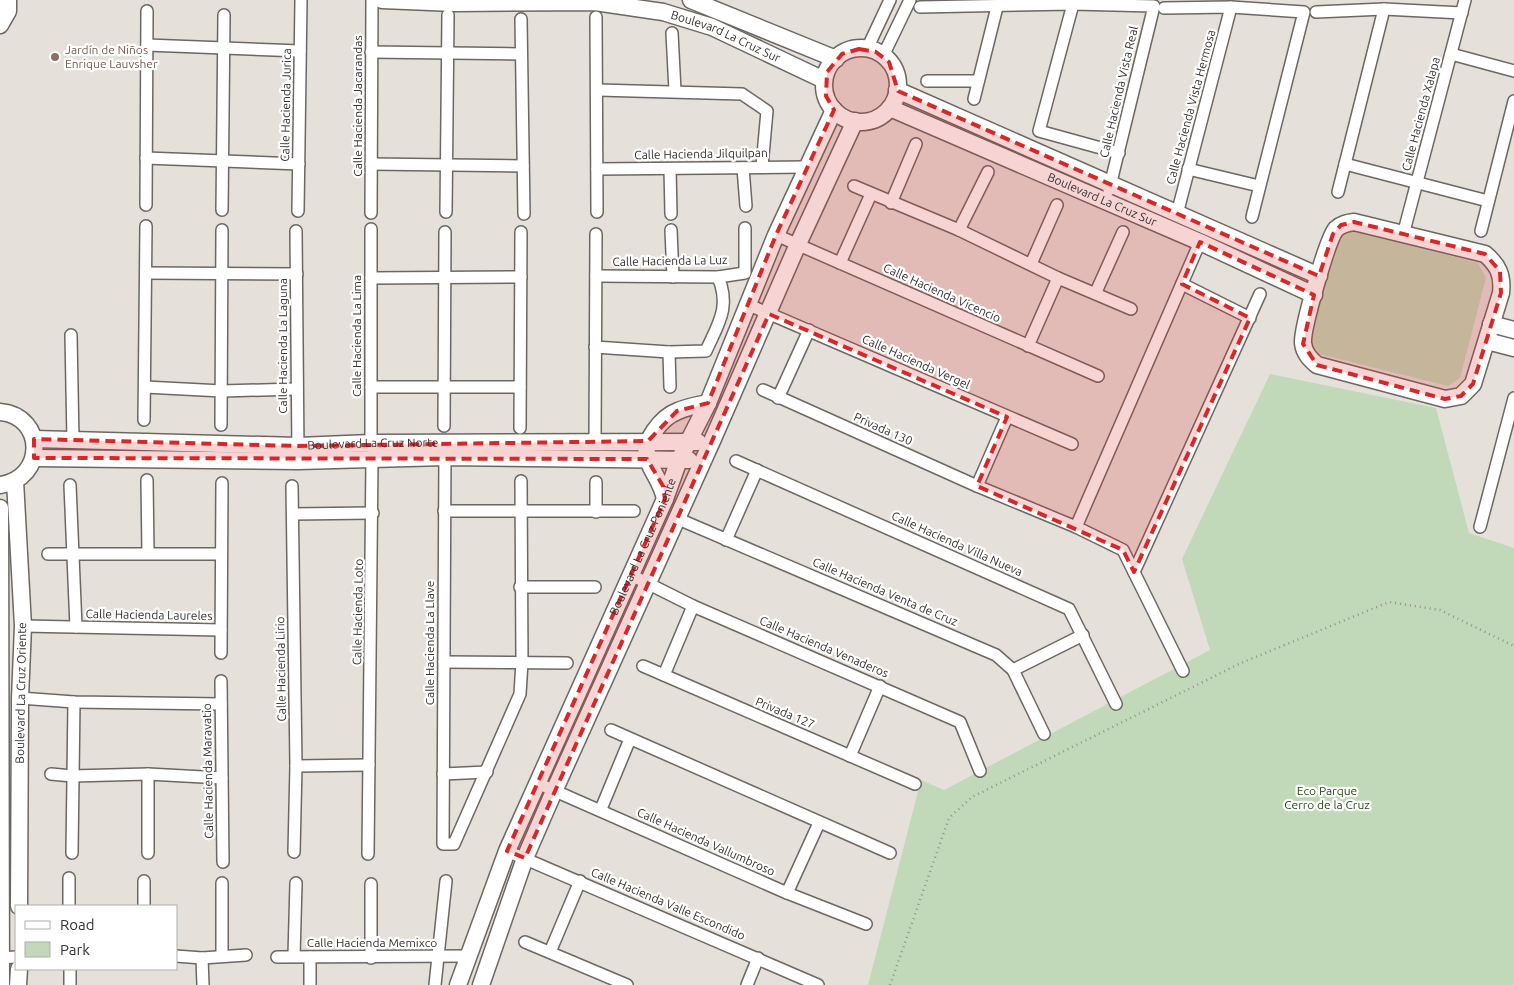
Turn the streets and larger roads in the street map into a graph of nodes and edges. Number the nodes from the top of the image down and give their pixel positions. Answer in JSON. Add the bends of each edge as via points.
{"nodes":[{"id":1,"x":8,"y":0,"type":"edge"},
{"id":2,"x":301,"y":0,"type":"edge"},
{"id":3,"x":372,"y":0,"type":"edge"},
{"id":4,"x":382,"y":0,"type":"edge"},
{"id":5,"x":691,"y":0,"type":"edge"},
{"id":6,"x":890,"y":0,"type":"edge"},
{"id":7,"x":910,"y":0,"type":"edge"},
{"id":8,"x":1465,"y":0,"type":"edge"},
{"id":9,"x":1074,"y":4,"type":"junction"},
{"id":10,"x":452,"y":6,"type":"edge"},
{"id":11,"x":920,"y":7,"type":"dead end"},
{"id":12,"x":997,"y":7,"type":"junction"},
{"id":13,"x":1159,"y":7,"type":"junction"},
{"id":14,"x":1231,"y":8,"type":"junction"},
{"id":15,"x":1384,"y":8,"type":"junction"},
{"id":16,"x":147,"y":11,"type":"dead end"},
{"id":17,"x":1316,"y":12,"type":"dead end"},
{"id":18,"x":1462,"y":13,"type":"junction"},
{"id":19,"x":224,"y":16,"type":"dead end"},
{"id":20,"x":596,"y":17,"type":"dead end"},
{"id":21,"x":521,"y":19,"type":"dead end"},
{"id":22,"x":0,"y":25,"type":"edge"},
{"id":23,"x":672,"y":33,"type":"dead end"},
{"id":24,"x":147,"y":45,"type":"junction"},
{"id":25,"x":223,"y":49,"type":"junction"},
{"id":26,"x":867,"y":49,"type":"junction"},
{"id":27,"x":300,"y":51,"type":"junction"},
{"id":28,"x":447,"y":51,"type":"junction"},
{"id":29,"x":371,"y":52,"type":"junction"},
{"id":30,"x":521,"y":54,"type":"junction"},
{"id":31,"x":1451,"y":54,"type":"junction"},
{"id":32,"x":883,"y":56,"type":"junction"},
{"id":33,"x":836,"y":59,"type":"junction"},
{"id":34,"x":1514,"y":71,"type":"edge"},
{"id":35,"x":824,"y":80,"type":"junction"},
{"id":36,"x":927,"y":81,"type":"dead end"},
{"id":37,"x":978,"y":82,"type":"junction"},
{"id":38,"x":598,"y":90,"type":"junction"},
{"id":39,"x":897,"y":90,"type":"junction"},
{"id":40,"x":674,"y":91,"type":"junction"},
{"id":41,"x":974,"y":99,"type":"dead end"},
{"id":42,"x":1514,"y":101,"type":"edge"},
{"id":43,"x":890,"y":108,"type":"junction"},
{"id":44,"x":834,"y":110,"type":"junction"},
{"id":45,"x":856,"y":121,"type":"junction"},
{"id":46,"x":916,"y":144,"type":"dead end"},
{"id":47,"x":1119,"y":153,"type":"junction"},
{"id":48,"x":146,"y":158,"type":"junction"},
{"id":49,"x":222,"y":162,"type":"junction"},
{"id":50,"x":299,"y":164,"type":"junction"},
{"id":51,"x":371,"y":164,"type":"junction"},
{"id":52,"x":1345,"y":164,"type":"junction"},
{"id":53,"x":447,"y":165,"type":"junction"},
{"id":54,"x":523,"y":166,"type":"junction"},
{"id":55,"x":762,"y":166,"type":"junction"},
{"id":56,"x":806,"y":166,"type":"junction"},
{"id":57,"x":743,"y":168,"type":"junction"},
{"id":58,"x":596,"y":169,"type":"junction"},
{"id":59,"x":1188,"y":169,"type":"junction"},
{"id":60,"x":670,"y":170,"type":"junction"},
{"id":61,"x":988,"y":172,"type":"dead end"},
{"id":62,"x":1111,"y":184,"type":"junction"},
{"id":63,"x":1416,"y":184,"type":"junction"},
{"id":64,"x":854,"y":186,"type":"dead end"},
{"id":65,"x":1259,"y":186,"type":"junction"},
{"id":66,"x":1338,"y":192,"type":"dead end"},
{"id":67,"x":871,"y":194,"type":"junction"},
{"id":68,"x":1488,"y":201,"type":"junction"},
{"id":69,"x":1106,"y":202,"type":"junction"},
{"id":70,"x":891,"y":203,"type":"junction"},
{"id":71,"x":146,"y":205,"type":"dead end"},
{"id":72,"x":1057,"y":205,"type":"dead end"},
{"id":73,"x":746,"y":206,"type":"dead end"},
{"id":74,"x":222,"y":210,"type":"dead end"},
{"id":75,"x":298,"y":211,"type":"dead end"},
{"id":76,"x":446,"y":212,"type":"dead end"},
{"id":77,"x":597,"y":212,"type":"dead end"},
{"id":78,"x":371,"y":213,"type":"dead end"},
{"id":79,"x":524,"y":214,"type":"dead end"},
{"id":80,"x":671,"y":214,"type":"dead end"},
{"id":81,"x":1177,"y":214,"type":"junction"},
{"id":82,"x":1252,"y":218,"type":"dead end"},
{"id":83,"x":146,"y":226,"type":"dead end"},
{"id":84,"x":745,"y":228,"type":"dead end"},
{"id":85,"x":371,"y":229,"type":"dead end"},
{"id":86,"x":222,"y":230,"type":"dead end"},
{"id":87,"x":671,"y":230,"type":"dead end"},
{"id":88,"x":959,"y":230,"type":"junction"},
{"id":89,"x":296,"y":231,"type":"dead end"},
{"id":90,"x":1481,"y":231,"type":"dead end"},
{"id":91,"x":445,"y":232,"type":"dead end"},
{"id":92,"x":521,"y":232,"type":"dead end"},
{"id":93,"x":1123,"y":232,"type":"dead end"},
{"id":94,"x":596,"y":234,"type":"dead end"},
{"id":95,"x":776,"y":235,"type":"junction"},
{"id":96,"x":1403,"y":235,"type":"junction"},
{"id":97,"x":1200,"y":242,"type":"junction"},
{"id":98,"x":798,"y":244,"type":"junction"},
{"id":99,"x":840,"y":262,"type":"junction"},
{"id":100,"x":1031,"y":264,"type":"junction"},
{"id":101,"x":146,"y":273,"type":"junction"},
{"id":102,"x":221,"y":273,"type":"junction"},
{"id":103,"x":297,"y":274,"type":"junction"},
{"id":104,"x":596,"y":276,"type":"junction"},
{"id":105,"x":1319,"y":276,"type":"junction"},
{"id":106,"x":445,"y":277,"type":"junction"},
{"id":107,"x":520,"y":277,"type":"junction"},
{"id":108,"x":674,"y":277,"type":"junction"},
{"id":109,"x":718,"y":277,"type":"junction"},
{"id":110,"x":372,"y":278,"type":"junction"},
{"id":111,"x":1058,"y":278,"type":"junction"},
{"id":112,"x":1182,"y":284,"type":"junction"},
{"id":113,"x":1096,"y":292,"type":"junction"},
{"id":114,"x":1260,"y":294,"type":"dead end"},
{"id":115,"x":1314,"y":295,"type":"junction"},
{"id":116,"x":749,"y":305,"type":"junction"},
{"id":117,"x":1131,"y":309,"type":"dead end"},
{"id":118,"x":768,"y":314,"type":"junction"},
{"id":119,"x":1250,"y":318,"type":"junction"},
{"id":120,"x":1491,"y":324,"type":"junction"},
{"id":121,"x":809,"y":330,"type":"junction"},
{"id":122,"x":1514,"y":330,"type":"edge"},
{"id":123,"x":71,"y":335,"type":"dead end"},
{"id":124,"x":1487,"y":341,"type":"junction"},
{"id":125,"x":1028,"y":346,"type":"junction"},
{"id":126,"x":595,"y":347,"type":"junction"},
{"id":127,"x":1514,"y":348,"type":"edge"},
{"id":128,"x":669,"y":352,"type":"junction"},
{"id":129,"x":1098,"y":376,"type":"dead end"},
{"id":130,"x":145,"y":387,"type":"junction"},
{"id":131,"x":371,"y":387,"type":"junction"},
{"id":132,"x":444,"y":387,"type":"junction"},
{"id":133,"x":520,"y":387,"type":"junction"},
{"id":134,"x":670,"y":387,"type":"dead end"},
{"id":135,"x":297,"y":389,"type":"junction"},
{"id":136,"x":222,"y":390,"type":"junction"},
{"id":137,"x":763,"y":390,"type":"dead end"},
{"id":138,"x":778,"y":398,"type":"junction"},
{"id":139,"x":1514,"y":402,"type":"edge"},
{"id":140,"x":708,"y":404,"type":"junction"},
{"id":141,"x":0,"y":412,"type":"edge"},
{"id":142,"x":1007,"y":416,"type":"junction"},
{"id":143,"x":144,"y":420,"type":"dead end"},
{"id":144,"x":221,"y":425,"type":"dead end"},
{"id":145,"x":444,"y":426,"type":"dead end"},
{"id":146,"x":520,"y":428,"type":"dead end"},
{"id":147,"x":34,"y":439,"type":"junction"},
{"id":148,"x":73,"y":441,"type":"junction"},
{"id":149,"x":648,"y":441,"type":"junction"},
{"id":150,"x":712,"y":441,"type":"junction"},
{"id":151,"x":595,"y":442,"type":"junction"},
{"id":152,"x":688,"y":442,"type":"junction"},
{"id":153,"x":1072,"y":444,"type":"dead end"},
{"id":154,"x":445,"y":450,"type":"junction"},
{"id":155,"x":372,"y":451,"type":"junction"},
{"id":156,"x":298,"y":453,"type":"junction"},
{"id":157,"x":34,"y":458,"type":"junction"},
{"id":158,"x":647,"y":459,"type":"junction"},
{"id":159,"x":704,"y":459,"type":"junction"},
{"id":160,"x":679,"y":460,"type":"junction"},
{"id":161,"x":736,"y":461,"type":"dead end"},
{"id":162,"x":757,"y":470,"type":"junction"},
{"id":163,"x":147,"y":480,"type":"dead end"},
{"id":164,"x":520,"y":481,"type":"dead end"},
{"id":165,"x":596,"y":482,"type":"dead end"},
{"id":166,"x":8,"y":483,"type":"edge"},
{"id":167,"x":222,"y":483,"type":"dead end"},
{"id":168,"x":70,"y":485,"type":"dead end"},
{"id":169,"x":292,"y":486,"type":"dead end"},
{"id":170,"x":977,"y":486,"type":"junction"},
{"id":171,"x":665,"y":499,"type":"junction"},
{"id":172,"x":0,"y":508,"type":"edge"},
{"id":173,"x":520,"y":510,"type":"junction"},
{"id":174,"x":444,"y":511,"type":"junction"},
{"id":175,"x":634,"y":511,"type":"dead end"},
{"id":176,"x":596,"y":512,"type":"junction"},
{"id":177,"x":373,"y":513,"type":"junction"},
{"id":178,"x":292,"y":514,"type":"junction"},
{"id":179,"x":676,"y":518,"type":"junction"},
{"id":180,"x":1076,"y":526,"type":"junction"},
{"id":181,"x":1,"y":527,"type":"edge"},
{"id":182,"x":1480,"y":528,"type":"dead end"},
{"id":183,"x":726,"y":540,"type":"junction"},
{"id":184,"x":74,"y":553,"type":"junction"},
{"id":185,"x":148,"y":553,"type":"junction"},
{"id":186,"x":48,"y":554,"type":"dead end"},
{"id":187,"x":221,"y":554,"type":"junction"},
{"id":188,"x":1134,"y":572,"type":"junction"},
{"id":189,"x":629,"y":574,"type":"junction"},
{"id":190,"x":647,"y":582,"type":"junction"},
{"id":191,"x":520,"y":587,"type":"junction"},
{"id":192,"x":595,"y":588,"type":"dead end"},
{"id":193,"x":693,"y":606,"type":"junction"},
{"id":194,"x":23,"y":626,"type":"junction"},
{"id":195,"x":76,"y":627,"type":"junction"},
{"id":196,"x":221,"y":630,"type":"junction"},
{"id":197,"x":1084,"y":635,"type":"junction"},
{"id":198,"x":221,"y":653,"type":"dead end"},
{"id":199,"x":0,"y":662,"type":"edge"},
{"id":200,"x":21,"y":662,"type":"junction"},
{"id":201,"x":444,"y":662,"type":"junction"},
{"id":202,"x":522,"y":662,"type":"junction"},
{"id":203,"x":567,"y":663,"type":"dead end"},
{"id":204,"x":643,"y":666,"type":"dead end"},
{"id":205,"x":1013,"y":670,"type":"junction"},
{"id":206,"x":1183,"y":670,"type":"dead end"},
{"id":207,"x":664,"y":675,"type":"junction"},
{"id":208,"x":221,"y":681,"type":"dead end"},
{"id":209,"x":880,"y":686,"type":"junction"},
{"id":210,"x":20,"y":698,"type":"junction"},
{"id":211,"x":74,"y":702,"type":"junction"},
{"id":212,"x":221,"y":704,"type":"junction"},
{"id":213,"x":1116,"y":704,"type":"dead end"},
{"id":214,"x":611,"y":730,"type":"dead end"},
{"id":215,"x":1044,"y":734,"type":"dead end"},
{"id":216,"x":0,"y":738,"type":"edge"},
{"id":217,"x":20,"y":739,"type":"junction"},
{"id":218,"x":630,"y":739,"type":"junction"},
{"id":219,"x":850,"y":756,"type":"junction"},
{"id":220,"x":370,"y":765,"type":"junction"},
{"id":221,"x":296,"y":766,"type":"junction"},
{"id":222,"x":487,"y":772,"type":"junction"},
{"id":223,"x":980,"y":772,"type":"dead end"},
{"id":224,"x":51,"y":774,"type":"dead end"},
{"id":225,"x":148,"y":774,"type":"junction"},
{"id":226,"x":443,"y":774,"type":"junction"},
{"id":227,"x":72,"y":776,"type":"junction"},
{"id":228,"x":222,"y":778,"type":"junction"},
{"id":229,"x":537,"y":783,"type":"junction"},
{"id":230,"x":916,"y":784,"type":"dead end"},
{"id":231,"x":555,"y":789,"type":"junction"},
{"id":232,"x":601,"y":810,"type":"junction"},
{"id":233,"x":819,"y":823,"type":"junction"},
{"id":234,"x":507,"y":850,"type":"junction"},
{"id":235,"x":294,"y":852,"type":"dead end"},
{"id":236,"x":72,"y":853,"type":"dead end"},
{"id":237,"x":148,"y":853,"type":"dead end"},
{"id":238,"x":890,"y":853,"type":"dead end"},
{"id":239,"x":368,"y":854,"type":"dead end"},
{"id":240,"x":525,"y":858,"type":"junction"},
{"id":241,"x":223,"y":862,"type":"dead end"},
{"id":242,"x":69,"y":878,"type":"dead end"},
{"id":243,"x":144,"y":881,"type":"dead end"},
{"id":244,"x":446,"y":881,"type":"dead end"},
{"id":245,"x":580,"y":882,"type":"junction"},
{"id":246,"x":222,"y":883,"type":"dead end"},
{"id":247,"x":296,"y":883,"type":"dead end"},
{"id":248,"x":371,"y":884,"type":"dead end"},
{"id":249,"x":787,"y":893,"type":"junction"},
{"id":250,"x":19,"y":905,"type":"edge"},
{"id":251,"x":69,"y":905,"type":"edge"},
{"id":252,"x":144,"y":905,"type":"edge"},
{"id":253,"x":866,"y":924,"type":"dead end"},
{"id":254,"x":525,"y":942,"type":"dead end"},
{"id":255,"x":550,"y":952,"type":"junction"},
{"id":256,"x":246,"y":955,"type":"dead end"},
{"id":257,"x":178,"y":956,"type":"edge"},
{"id":258,"x":222,"y":956,"type":"junction"},
{"id":259,"x":294,"y":956,"type":"junction"},
{"id":260,"x":467,"y":956,"type":"junction"},
{"id":261,"x":277,"y":957,"type":"dead end"},
{"id":262,"x":310,"y":957,"type":"junction"},
{"id":263,"x":6,"y":958,"type":"edge"},
{"id":264,"x":202,"y":958,"type":"junction"},
{"id":265,"x":371,"y":958,"type":"junction"},
{"id":266,"x":438,"y":958,"type":"junction"},
{"id":267,"x":758,"y":958,"type":"junction"},
{"id":268,"x":19,"y":970,"type":"edge"},
{"id":269,"x":70,"y":970,"type":"edge"},
{"id":270,"x":1,"y":985,"type":"edge"},
{"id":271,"x":18,"y":985,"type":"edge"},
{"id":272,"x":70,"y":985,"type":"edge"},
{"id":273,"x":203,"y":985,"type":"edge"},
{"id":274,"x":310,"y":985,"type":"edge"},
{"id":275,"x":435,"y":985,"type":"edge"},
{"id":276,"x":458,"y":985,"type":"edge"},
{"id":277,"x":481,"y":985,"type":"edge"},
{"id":278,"x":627,"y":985,"type":"edge"},
{"id":279,"x":747,"y":985,"type":"edge"},
{"id":280,"x":818,"y":985,"type":"edge"}],
"edges":[{"from":1,"to":22,"type":"street","via":[[8,11]]},
{"from":2,"to":27,"type":"street","name":"Calle Hacienda Jurica"},
{"from":3,"to":29,"type":"street","name":"Calle Hacienda Jacarandas"},
{"from":4,"to":10,"type":"street","name":"Boulevard La Cruz Sur"},
{"from":5,"to":33,"type":"street","name":"Boulevard La Cruz Sur"},
{"from":6,"to":26,"type":"street"},
{"from":7,"to":32,"type":"street"},
{"from":8,"to":18,"type":"street","name":"Calle Hacienda Xalapa"},
{"from":9,"to":12,"type":"street"},
{"from":9,"to":13,"type":"street"},
{"from":9,"to":47,"type":"street","via":[[1039,131]]},
{"from":10,"to":28,"type":"street"},
{"from":10,"to":35,"type":"street","name":"Boulevard La Cruz Sur","via":[[595,2],[663,12],[712,27]]},
{"from":11,"to":12,"type":"street"},
{"from":12,"to":37,"type":"street"},
{"from":13,"to":14,"type":"street"},
{"from":13,"to":47,"type":"street","name":"Calle Hacienda Vista Real"},
{"from":14,"to":59,"type":"street","name":"Calle Hacienda Vista Hermosa"},
{"from":14,"to":65,"type":"street","via":[[1304,12]]},
{"from":15,"to":17,"type":"street"},
{"from":15,"to":18,"type":"street"},
{"from":15,"to":52,"type":"street"},
{"from":16,"to":24,"type":"street"},
{"from":18,"to":31,"type":"street","name":"Calle Hacienda Xalapa"},
{"from":19,"to":25,"type":"street"},
{"from":20,"to":38,"type":"street"},
{"from":21,"to":30,"type":"street"},
{"from":23,"to":40,"type":"street"},
{"from":24,"to":25,"type":"street"},
{"from":24,"to":48,"type":"street"},
{"from":25,"to":27,"type":"street"},
{"from":25,"to":49,"type":"street"},
{"from":26,"to":32,"type":"street"},
{"from":26,"to":33,"type":"street","via":[[850,50]]},
{"from":27,"to":50,"type":"street","name":"Calle Hacienda Jurica"},
{"from":28,"to":29,"type":"street"},
{"from":28,"to":30,"type":"street"},
{"from":28,"to":53,"type":"street"},
{"from":29,"to":51,"type":"street","name":"Calle Hacienda Jacarandas"},
{"from":30,"to":54,"type":"street"},
{"from":31,"to":34,"type":"street"},
{"from":31,"to":63,"type":"street","name":"Calle Hacienda Xalapa"},
{"from":32,"to":39,"type":"street","via":[[894,69]]},
{"from":33,"to":35,"type":"street"},
{"from":35,"to":44,"type":"street","via":[[826,96]]},
{"from":36,"to":37,"type":"street"},
{"from":37,"to":41,"type":"street"},
{"from":38,"to":40,"type":"street"},
{"from":38,"to":58,"type":"street"},
{"from":39,"to":43,"type":"street"},
{"from":39,"to":62,"type":"street","name":"Boulevard La Cruz Sur"},
{"from":40,"to":55,"type":"street","via":[[742,94],[766,111]]},
{"from":42,"to":68,"type":"street"},
{"from":43,"to":45,"type":"street","via":[[878,118]]},
{"from":43,"to":69,"type":"street","name":"Boulevard La Cruz Sur"},
{"from":44,"to":45,"type":"street"},
{"from":44,"to":56,"type":"street","name":"Boulevard La Cruz Poniente"},
{"from":45,"to":98,"type":"street","name":"Boulevard La Cruz Poniente"},
{"from":46,"to":70,"type":"street"},
{"from":47,"to":62,"type":"street","name":"Calle Hacienda Vista Real"},
{"from":48,"to":49,"type":"street"},
{"from":48,"to":71,"type":"street"},
{"from":49,"to":50,"type":"street"},
{"from":49,"to":74,"type":"street"},
{"from":50,"to":75,"type":"street","name":"Calle Hacienda Jurica"},
{"from":51,"to":53,"type":"street"},
{"from":51,"to":78,"type":"street","name":"Calle Hacienda Jacarandas"},
{"from":52,"to":63,"type":"street"},
{"from":52,"to":66,"type":"street"},
{"from":53,"to":54,"type":"street"},
{"from":53,"to":76,"type":"street"},
{"from":54,"to":79,"type":"street"},
{"from":55,"to":56,"type":"street","name":"Calle Hacienda Jilquilpan"},
{"from":55,"to":57,"type":"street","name":"Calle Hacienda Jilquilpan"},
{"from":56,"to":95,"type":"street","name":"Boulevard La Cruz Poniente"},
{"from":57,"to":60,"type":"street","name":"Calle Hacienda Jilquilpan"},
{"from":57,"to":73,"type":"street"},
{"from":58,"to":60,"type":"street","name":"Calle Hacienda Jilquilpan"},
{"from":58,"to":77,"type":"street"},
{"from":59,"to":65,"type":"street"},
{"from":59,"to":81,"type":"street","name":"Calle Hacienda Vista Hermosa"},
{"from":60,"to":80,"type":"street"},
{"from":61,"to":88,"type":"street"},
{"from":62,"to":69,"type":"street","name":"Calle Hacienda Vista Real"},
{"from":62,"to":81,"type":"street","name":"Boulevard La Cruz Sur"},
{"from":63,"to":68,"type":"street"},
{"from":63,"to":96,"type":"street","name":"Calle Hacienda Xalapa"},
{"from":64,"to":67,"type":"street"},
{"from":65,"to":82,"type":"street"},
{"from":67,"to":70,"type":"street"},
{"from":67,"to":99,"type":"street"},
{"from":68,"to":90,"type":"street"},
{"from":69,"to":97,"type":"street","name":"Boulevard La Cruz Sur"},
{"from":70,"to":88,"type":"street"},
{"from":72,"to":100,"type":"street"},
{"from":81,"to":105,"type":"street","name":"Boulevard La Cruz Sur"},
{"from":83,"to":101,"type":"street"},
{"from":84,"to":109,"type":"street","name":"Calle Hacienda La Luz","via":[[745,273]]},
{"from":85,"to":110,"type":"street","name":"Calle Hacienda La Lima"},
{"from":86,"to":102,"type":"street"},
{"from":87,"to":108,"type":"street"},
{"from":88,"to":100,"type":"street"},
{"from":89,"to":103,"type":"street","name":"Calle Hacienda La Laguna"},
{"from":91,"to":106,"type":"street"},
{"from":92,"to":107,"type":"street"},
{"from":93,"to":113,"type":"street"},
{"from":94,"to":104,"type":"street"},
{"from":95,"to":98,"type":"street","name":"Calle Hacienda Vicencio"},
{"from":95,"to":116,"type":"street","name":"Boulevard La Cruz Poniente"},
{"from":96,"to":105,"type":"street","via":[[1354,222],[1342,225],[1333,234]]},
{"from":96,"to":120,"type":"street","via":[[1485,254],[1494,261],[1502,282]]},
{"from":97,"to":112,"type":"street"},
{"from":97,"to":115,"type":"street","name":"Boulevard La Cruz Sur"},
{"from":98,"to":99,"type":"street","name":"Calle Hacienda Vicencio"},
{"from":98,"to":118,"type":"street","name":"Boulevard La Cruz Poniente"},
{"from":99,"to":125,"type":"street","name":"Calle Hacienda Vicencio"},
{"from":100,"to":111,"type":"street"},
{"from":101,"to":102,"type":"street"},
{"from":101,"to":130,"type":"street"},
{"from":102,"to":103,"type":"street"},
{"from":102,"to":136,"type":"street"},
{"from":103,"to":135,"type":"street","name":"Calle Hacienda La Laguna"},
{"from":104,"to":108,"type":"street","name":"Calle Hacienda La Luz"},
{"from":104,"to":126,"type":"street"},
{"from":105,"to":115,"type":"street"},
{"from":106,"to":107,"type":"street"},
{"from":106,"to":110,"type":"street"},
{"from":106,"to":132,"type":"street"},
{"from":107,"to":133,"type":"street"},
{"from":108,"to":109,"type":"street","name":"Calle Hacienda La Luz"},
{"from":109,"to":128,"type":"street","via":[[724,291],[724,309],[706,351]]},
{"from":110,"to":131,"type":"street","name":"Calle Hacienda La Lima"},
{"from":111,"to":113,"type":"street"},
{"from":111,"to":125,"type":"street"},
{"from":112,"to":119,"type":"street"},
{"from":112,"to":180,"type":"street"},
{"from":113,"to":117,"type":"street"},
{"from":114,"to":119,"type":"street"},
{"from":115,"to":124,"type":"street","via":[[1303,336],[1306,353],[1317,365],[1445,399],[1453,398],[1461,396],[1474,384]]},
{"from":116,"to":118,"type":"street","name":"Calle Hacienda Vergel"},
{"from":116,"to":140,"type":"street","name":"Boulevard La Cruz Poniente"},
{"from":118,"to":121,"type":"street","name":"Calle Hacienda Vergel"},
{"from":118,"to":150,"type":"street","name":"Boulevard La Cruz Poniente"},
{"from":119,"to":188,"type":"street"},
{"from":120,"to":122,"type":"street"},
{"from":120,"to":124,"type":"street"},
{"from":121,"to":138,"type":"street"},
{"from":121,"to":142,"type":"street","name":"Calle Hacienda Vergel"},
{"from":123,"to":148,"type":"street"},
{"from":124,"to":127,"type":"street"},
{"from":125,"to":129,"type":"street","name":"Calle Hacienda Vicencio"},
{"from":126,"to":128,"type":"street"},
{"from":126,"to":151,"type":"street"},
{"from":128,"to":134,"type":"street"},
{"from":130,"to":136,"type":"street"},
{"from":130,"to":143,"type":"street"},
{"from":131,"to":132,"type":"street"},
{"from":131,"to":155,"type":"street","name":"Calle Hacienda La Lima"},
{"from":132,"to":133,"type":"street"},
{"from":132,"to":145,"type":"street"},
{"from":133,"to":146,"type":"street"},
{"from":135,"to":136,"type":"street"},
{"from":135,"to":156,"type":"street","name":"Calle Hacienda La Laguna"},
{"from":136,"to":144,"type":"street"},
{"from":137,"to":138,"type":"street","name":"Privada 130"},
{"from":138,"to":170,"type":"street","name":"Privada 130"},
{"from":139,"to":182,"type":"street"},
{"from":140,"to":149,"type":"street","via":[[677,411],[663,421]]},
{"from":140,"to":152,"type":"street","name":"Boulevard La Cruz Poniente"},
{"from":141,"to":147,"type":"street","via":[[20,419]]},
{"from":142,"to":153,"type":"street","name":"Calle Hacienda Vergel"},
{"from":142,"to":170,"type":"street"},
{"from":147,"to":148,"type":"street","name":"Boulevard La Cruz Norte"},
{"from":147,"to":157,"type":"street"},
{"from":148,"to":156,"type":"street","name":"Boulevard La Cruz Norte"},
{"from":149,"to":151,"type":"street","name":"Boulevard La Cruz Norte"},
{"from":149,"to":152,"type":"street","name":"Boulevard La Cruz Norte"},
{"from":149,"to":158,"type":"street"},
{"from":150,"to":152,"type":"street","name":"Boulevard La Cruz Norte"},
{"from":150,"to":159,"type":"street","name":"Boulevard La Cruz Poniente"},
{"from":151,"to":154,"type":"street","name":"Boulevard La Cruz Norte"},
{"from":152,"to":160,"type":"street","name":"Boulevard La Cruz Poniente"},
{"from":154,"to":155,"type":"street","name":"Boulevard La Cruz Norte"},
{"from":154,"to":158,"type":"street","name":"Boulevard La Cruz Norte"},
{"from":154,"to":174,"type":"street","name":"Calle Hacienda La Llave"},
{"from":155,"to":156,"type":"street","name":"Boulevard La Cruz Norte"},
{"from":155,"to":177,"type":"street","name":"Calle Hacienda Loto"},
{"from":156,"to":157,"type":"street","name":"Boulevard La Cruz Norte"},
{"from":157,"to":166,"type":"street","via":[[27,471]]},
{"from":158,"to":160,"type":"street","name":"Boulevard La Cruz Norte"},
{"from":158,"to":171,"type":"street","via":[[663,486]]},
{"from":159,"to":160,"type":"street","name":"Boulevard La Cruz Norte"},
{"from":159,"to":179,"type":"street","name":"Boulevard La Cruz Poniente"},
{"from":160,"to":171,"type":"street","name":"Boulevard La Cruz Poniente"},
{"from":161,"to":162,"type":"street","name":"Calle Hacienda Villa Nueva"},
{"from":162,"to":183,"type":"street"},
{"from":162,"to":197,"type":"street","name":"Calle Hacienda Villa Nueva","via":[[1069,609]]},
{"from":163,"to":185,"type":"street"},
{"from":164,"to":173,"type":"street"},
{"from":165,"to":176,"type":"street"},
{"from":166,"to":194,"type":"street","name":"Boulevard La Cruz Oriente"},
{"from":167,"to":187,"type":"street"},
{"from":168,"to":184,"type":"street","name":"Calle Hacienda Laureles"},
{"from":169,"to":178,"type":"street","name":"Calle Hacienda Lirio"},
{"from":170,"to":180,"type":"street"},
{"from":171,"to":189,"type":"street","name":"Boulevard La Cruz Poniente"},
{"from":172,"to":181,"type":"street","name":"Boulevard La Cruz Oriente"},
{"from":173,"to":174,"type":"street"},
{"from":173,"to":176,"type":"street"},
{"from":173,"to":191,"type":"street"},
{"from":174,"to":201,"type":"street","name":"Calle Hacienda La Llave"},
{"from":175,"to":176,"type":"street"},
{"from":177,"to":178,"type":"street"},
{"from":177,"to":220,"type":"street","name":"Calle Hacienda Loto"},
{"from":178,"to":221,"type":"street","name":"Calle Hacienda Lirio"},
{"from":179,"to":183,"type":"street","name":"Calle Hacienda Venta de Cruz"},
{"from":179,"to":190,"type":"street","name":"Boulevard La Cruz Poniente"},
{"from":180,"to":188,"type":"street","via":[[1123,550]]},
{"from":181,"to":199,"type":"street","name":"Boulevard La Cruz Oriente"},
{"from":183,"to":205,"type":"street","name":"Calle Hacienda Venta de Cruz","via":[[996,654]]},
{"from":184,"to":185,"type":"street"},
{"from":184,"to":186,"type":"street"},
{"from":184,"to":195,"type":"street","name":"Calle Hacienda Laureles"},
{"from":185,"to":187,"type":"street"},
{"from":187,"to":196,"type":"street"},
{"from":188,"to":206,"type":"street"},
{"from":189,"to":190,"type":"street","name":"Calle Hacienda Venaderos"},
{"from":189,"to":229,"type":"street","name":"Boulevard La Cruz Poniente"},
{"from":190,"to":193,"type":"street","name":"Calle Hacienda Venaderos"},
{"from":190,"to":231,"type":"street","name":"Boulevard La Cruz Poniente"},
{"from":191,"to":192,"type":"street"},
{"from":191,"to":202,"type":"street"},
{"from":193,"to":207,"type":"street"},
{"from":193,"to":209,"type":"street","name":"Calle Hacienda Venaderos"},
{"from":194,"to":195,"type":"street","name":"Calle Hacienda Laureles"},
{"from":194,"to":200,"type":"street","name":"Boulevard La Cruz Oriente"},
{"from":195,"to":196,"type":"street","name":"Calle Hacienda Laureles"},
{"from":196,"to":198,"type":"street"},
{"from":197,"to":205,"type":"street"},
{"from":197,"to":213,"type":"street","name":"Calle Hacienda Villa Nueva"},
{"from":199,"to":200,"type":"street"},
{"from":199,"to":216,"type":"street","name":"Boulevard La Cruz Oriente"},
{"from":200,"to":210,"type":"street","name":"Boulevard La Cruz Oriente"},
{"from":201,"to":202,"type":"street"},
{"from":201,"to":226,"type":"street","name":"Calle Hacienda La Llave"},
{"from":202,"to":203,"type":"street"},
{"from":202,"to":222,"type":"street","via":[[520,694]]},
{"from":204,"to":207,"type":"street","name":"Privada 127"},
{"from":205,"to":215,"type":"street","name":"Calle Hacienda Venta de Cruz"},
{"from":207,"to":219,"type":"street","name":"Privada 127"},
{"from":208,"to":212,"type":"street","name":"Calle Hacienda Maravatio"},
{"from":209,"to":219,"type":"street"},
{"from":209,"to":223,"type":"street","name":"Calle Hacienda Venaderos","via":[[960,722]]},
{"from":210,"to":211,"type":"street"},
{"from":210,"to":217,"type":"street","name":"Boulevard La Cruz Oriente"},
{"from":211,"to":212,"type":"street"},
{"from":211,"to":227,"type":"street"},
{"from":212,"to":228,"type":"street","name":"Calle Hacienda Maravatio"},
{"from":214,"to":218,"type":"street"},
{"from":216,"to":217,"type":"street"},
{"from":216,"to":263,"type":"street","name":"Boulevard La Cruz Oriente"},
{"from":217,"to":250,"type":"street","name":"Boulevard La Cruz Oriente"},
{"from":218,"to":232,"type":"street"},
{"from":218,"to":233,"type":"street"},
{"from":219,"to":230,"type":"street","name":"Privada 127"},
{"from":220,"to":221,"type":"street"},
{"from":220,"to":239,"type":"street","name":"Calle Hacienda Loto"},
{"from":221,"to":235,"type":"street","name":"Calle Hacienda Lirio"},
{"from":222,"to":226,"type":"street"},
{"from":222,"to":226,"type":"street","name":"Calle Hacienda La Llave","via":[[454,844],[443,844]]},
{"from":224,"to":227,"type":"street"},
{"from":225,"to":227,"type":"street"},
{"from":225,"to":228,"type":"street"},
{"from":225,"to":237,"type":"street"},
{"from":227,"to":236,"type":"street"},
{"from":228,"to":241,"type":"street","name":"Calle Hacienda Maravatio"},
{"from":229,"to":231,"type":"street","name":"Calle Hacienda Vallumbroso"},
{"from":229,"to":234,"type":"street","name":"Boulevard La Cruz Poniente"},
{"from":231,"to":232,"type":"street","name":"Calle Hacienda Vallumbroso"},
{"from":231,"to":240,"type":"street","name":"Boulevard La Cruz Poniente"},
{"from":232,"to":249,"type":"street","name":"Calle Hacienda Vallumbroso"},
{"from":233,"to":238,"type":"street"},
{"from":233,"to":249,"type":"street"},
{"from":234,"to":240,"type":"street","name":"Calle Hacienda Valle Escondido"},
{"from":234,"to":260,"type":"street","name":"Boulevard La Cruz Poniente"},
{"from":240,"to":245,"type":"street","name":"Calle Hacienda Valle Escondido"},
{"from":240,"to":277,"type":"street","name":"Boulevard La Cruz Poniente"},
{"from":242,"to":251,"type":"street"},
{"from":243,"to":252,"type":"street"},
{"from":244,"to":266,"type":"street"},
{"from":245,"to":255,"type":"street"},
{"from":245,"to":267,"type":"street","name":"Calle Hacienda Valle Escondido"},
{"from":246,"to":258,"type":"street"},
{"from":247,"to":259,"type":"street"},
{"from":248,"to":265,"type":"street"},
{"from":249,"to":253,"type":"street","name":"Calle Hacienda Vallumbroso"},
{"from":254,"to":255,"type":"street"},
{"from":255,"to":278,"type":"street"},
{"from":256,"to":258,"type":"street"},
{"from":257,"to":264,"type":"street"},
{"from":258,"to":264,"type":"street"},
{"from":259,"to":261,"type":"street","name":"Calle Hacienda Memixco"},
{"from":259,"to":262,"type":"street","name":"Calle Hacienda Memixco"},
{"from":260,"to":266,"type":"street","name":"Calle Hacienda Memixco"},
{"from":260,"to":276,"type":"street","name":"Boulevard La Cruz Poniente"},
{"from":262,"to":265,"type":"street","name":"Calle Hacienda Memixco"},
{"from":262,"to":274,"type":"street"},
{"from":263,"to":270,"type":"street","name":"Boulevard La Cruz Oriente"},
{"from":264,"to":273,"type":"street"},
{"from":265,"to":266,"type":"street","name":"Calle Hacienda Memixco"},
{"from":266,"to":275,"type":"street"},
{"from":267,"to":279,"type":"street"},
{"from":267,"to":280,"type":"street","name":"Calle Hacienda Valle Escondido"},
{"from":268,"to":271,"type":"street"},
{"from":269,"to":272,"type":"street"}]}
